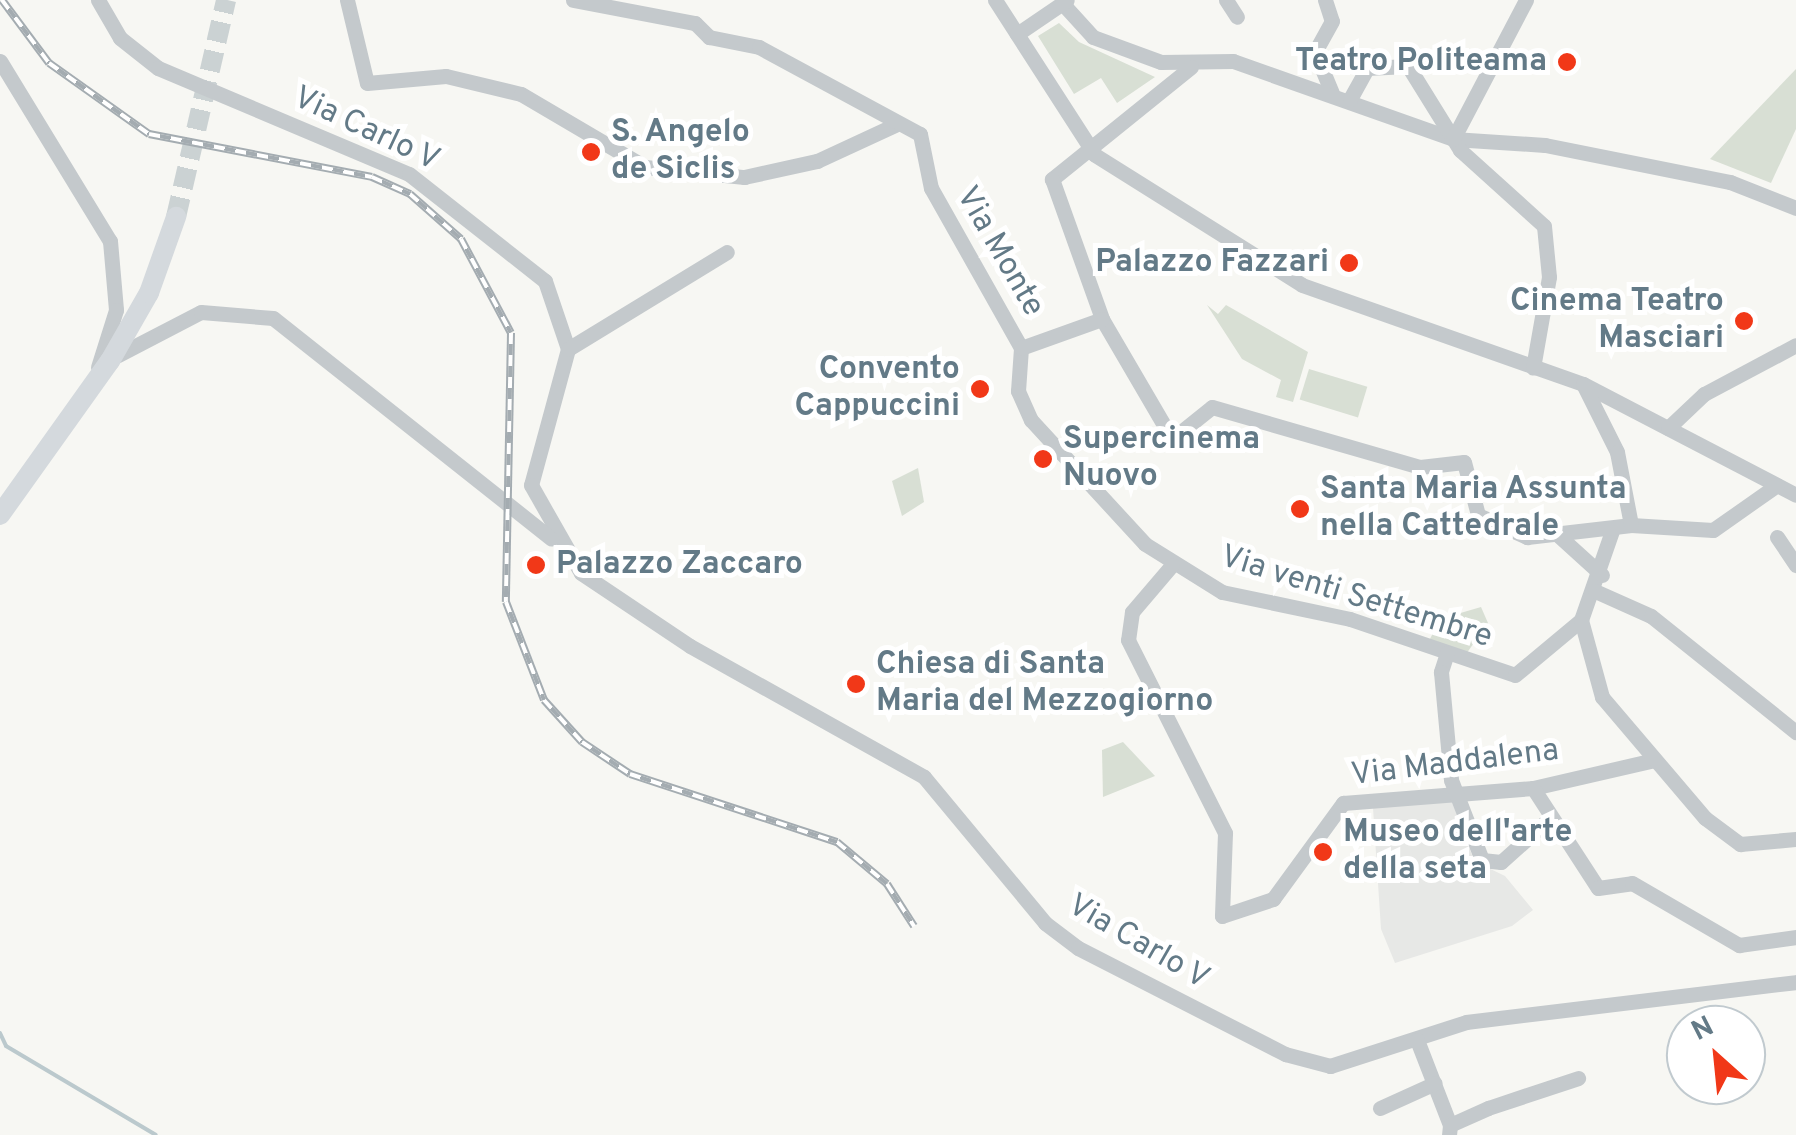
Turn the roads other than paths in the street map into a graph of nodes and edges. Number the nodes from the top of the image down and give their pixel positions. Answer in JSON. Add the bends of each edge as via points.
{"nodes":[{"id":1,"x":98,"y":0,"type":"edge"},
{"id":2,"x":348,"y":0,"type":"edge"},
{"id":3,"x":573,"y":0,"type":"edge"},
{"id":4,"x":995,"y":0,"type":"edge"},
{"id":5,"x":1226,"y":0,"type":"edge"},
{"id":6,"x":1325,"y":0,"type":"edge"},
{"id":7,"x":1526,"y":0,"type":"edge"},
{"id":8,"x":1065,"y":1,"type":"edge"},
{"id":9,"x":1237,"y":17,"type":"dead end"},
{"id":10,"x":1017,"y":34,"type":"junction"},
{"id":11,"x":0,"y":61,"type":"edge"},
{"id":12,"x":1191,"y":67,"type":"junction"},
{"id":13,"x":1332,"y":94,"type":"junction"},
{"id":14,"x":1350,"y":99,"type":"junction"},
{"id":15,"x":1437,"y":116,"type":"junction"},
{"id":16,"x":896,"y":125,"type":"junction"},
{"id":17,"x":1424,"y":127,"type":"junction"},
{"id":18,"x":1453,"y":139,"type":"junction"},
{"id":19,"x":1085,"y":145,"type":"junction"},
{"id":20,"x":1796,"y":208,"type":"edge"},
{"id":21,"x":176,"y":217,"type":"tunnel mouth"},
{"id":22,"x":727,"y":252,"type":"dead end"},
{"id":23,"x":1102,"y":319,"type":"junction"},
{"id":24,"x":1022,"y":348,"type":"junction"},
{"id":25,"x":1792,"y":348,"type":"edge"},
{"id":26,"x":568,"y":349,"type":"junction"},
{"id":27,"x":110,"y":362,"type":"junction"},
{"id":28,"x":1533,"y":368,"type":"junction"},
{"id":29,"x":1796,"y":370,"type":"edge"},
{"id":30,"x":1583,"y":384,"type":"junction"},
{"id":31,"x":1018,"y":391,"type":"joint"},
{"id":32,"x":82,"y":398,"type":"junction"},
{"id":33,"x":1668,"y":428,"type":"junction"},
{"id":34,"x":1777,"y":485,"type":"junction"},
{"id":35,"x":1795,"y":493,"type":"edge"},
{"id":36,"x":0,"y":516,"type":"edge"},
{"id":37,"x":1631,"y":525,"type":"junction"},
{"id":38,"x":1613,"y":528,"type":"junction"},
{"id":39,"x":1558,"y":536,"type":"junction"},
{"id":40,"x":1777,"y":537,"type":"dead end"},
{"id":41,"x":566,"y":550,"type":"junction"},
{"id":42,"x":1172,"y":565,"type":"junction"},
{"id":43,"x":1796,"y":565,"type":"edge"},
{"id":44,"x":1599,"y":583,"type":"junction"},
{"id":45,"x":1580,"y":620,"type":"junction"},
{"id":46,"x":1447,"y":653,"type":"junction"},
{"id":47,"x":1796,"y":732,"type":"edge"},
{"id":48,"x":1654,"y":760,"type":"junction"},
{"id":49,"x":1532,"y":788,"type":"junction"},
{"id":50,"x":1455,"y":791,"type":"junction"},
{"id":51,"x":1549,"y":819,"type":"junction"},
{"id":52,"x":1796,"y":840,"type":"edge"},
{"id":53,"x":1796,"y":936,"type":"edge"},
{"id":54,"x":1796,"y":982,"type":"edge"},
{"id":55,"x":1417,"y":1040,"type":"junction"},
{"id":56,"x":1578,"y":1078,"type":"dead end"},
{"id":57,"x":1435,"y":1082,"type":"junction"},
{"id":58,"x":1380,"y":1108,"type":"dead end"},
{"id":59,"x":1450,"y":1130,"type":"edge"}],
"edges":[{"from":1,"to":26,"type":"street","name":"Via Carlo V","via":[[120,38],[158,68],[432,188],[545,281]]},
{"from":2,"to":16,"type":"street","via":[[367,82],[446,76],[535,99],[645,167],[712,177],[797,167]]},
{"from":3,"to":16,"type":"street","via":[[695,23],[709,37],[759,47]]},
{"from":4,"to":10,"type":"street"},
{"from":5,"to":9,"type":"street"},
{"from":6,"to":13,"type":"street","via":[[1332,21],[1315,52]]},
{"from":7,"to":18,"type":"street"},
{"from":8,"to":10,"type":"street"},
{"from":8,"to":12,"type":"street","via":[[1102,41]]},
{"from":10,"to":19,"type":"street"},
{"from":11,"to":32,"type":"street","via":[[100,215],[116,310]]},
{"from":12,"to":13,"type":"street","via":[[1233,61]]},
{"from":12,"to":19,"type":"street"},
{"from":13,"to":14,"type":"street"},
{"from":14,"to":15,"type":"street","via":[[1368,68],[1400,63]]},
{"from":14,"to":17,"type":"street"},
{"from":15,"to":17,"type":"street"},
{"from":15,"to":18,"type":"street"},
{"from":16,"to":24,"type":"street","name":"Via Monte","via":[[924,141],[931,188]]},
{"from":17,"to":18,"type":"street"},
{"from":18,"to":20,"type":"street","via":[[1512,138],[1730,182]]},
{"from":18,"to":28,"type":"street","via":[[1544,226],[1543,313]]},
{"from":19,"to":23,"type":"street","via":[[1052,179]]},
{"from":19,"to":28,"type":"street","via":[[1302,286]]},
{"from":21,"to":27,"type":"main road","via":[[149,293]]},
{"from":22,"to":26,"type":"street"},
{"from":23,"to":24,"type":"street"},
{"from":23,"to":39,"type":"street","via":[[1172,439],[1212,407],[1420,467],[1464,462],[1478,516],[1527,537]]},
{"from":24,"to":31,"type":"street","name":"Via Monte"},
{"from":25,"to":29,"type":"street"},
{"from":25,"to":33,"type":"street","via":[[1714,387]]},
{"from":26,"to":41,"type":"street","via":[[529,473]]},
{"from":27,"to":32,"type":"main road"},
{"from":27,"to":41,"type":"street","via":[[184,316],[221,310],[272,318]]},
{"from":28,"to":30,"type":"street"},
{"from":30,"to":33,"type":"street"},
{"from":30,"to":37,"type":"street","via":[[1617,452]]},
{"from":31,"to":42,"type":"street","name":"Via venti Settembre","via":[[1048,444]]},
{"from":32,"to":36,"type":"main road"},
{"from":33,"to":34,"type":"street"},
{"from":34,"to":35,"type":"street"},
{"from":34,"to":37,"type":"street","via":[[1724,528]]},
{"from":37,"to":38,"type":"street"},
{"from":38,"to":39,"type":"street"},
{"from":38,"to":44,"type":"street","name":"Via venti Settembre"},
{"from":39,"to":44,"type":"street"},
{"from":40,"to":43,"type":"street"},
{"from":41,"to":55,"type":"street","name":"Via Carlo V","via":[[600,590],[924,778],[1044,923],[1078,948],[1300,1060],[1344,1066]]},
{"from":42,"to":46,"type":"street","name":"Via venti Settembre","via":[[1222,592],[1350,618]]},
{"from":42,"to":50,"type":"street","name":"Via Maddalena","via":[[1132,612],[1127,632],[1226,833],[1221,915],[1244,916],[1274,899],[1326,818],[1348,802]]},
{"from":44,"to":45,"type":"street","name":"Via venti Settembre"},
{"from":44,"to":47,"type":"street","via":[[1651,616]]},
{"from":45,"to":46,"type":"street","name":"Via venti Settembre","via":[[1516,675]]},
{"from":45,"to":48,"type":"street","via":[[1602,697]]},
{"from":46,"to":50,"type":"street","via":[[1440,672]]},
{"from":48,"to":49,"type":"street","name":"Via Maddalena"},
{"from":48,"to":52,"type":"street","via":[[1727,838],[1756,846]]},
{"from":49,"to":50,"type":"street","name":"Via Maddalena"},
{"from":49,"to":51,"type":"street"},
{"from":50,"to":51,"type":"street","via":[[1488,864]]},
{"from":51,"to":53,"type":"street","via":[[1598,888],[1632,883],[1739,945]]},
{"from":54,"to":55,"type":"street","name":"Via Carlo V","via":[[1486,1018]]},
{"from":55,"to":57,"type":"street"},
{"from":56,"to":59,"type":"street"},
{"from":57,"to":58,"type":"street"},
{"from":57,"to":59,"type":"street"}]}
